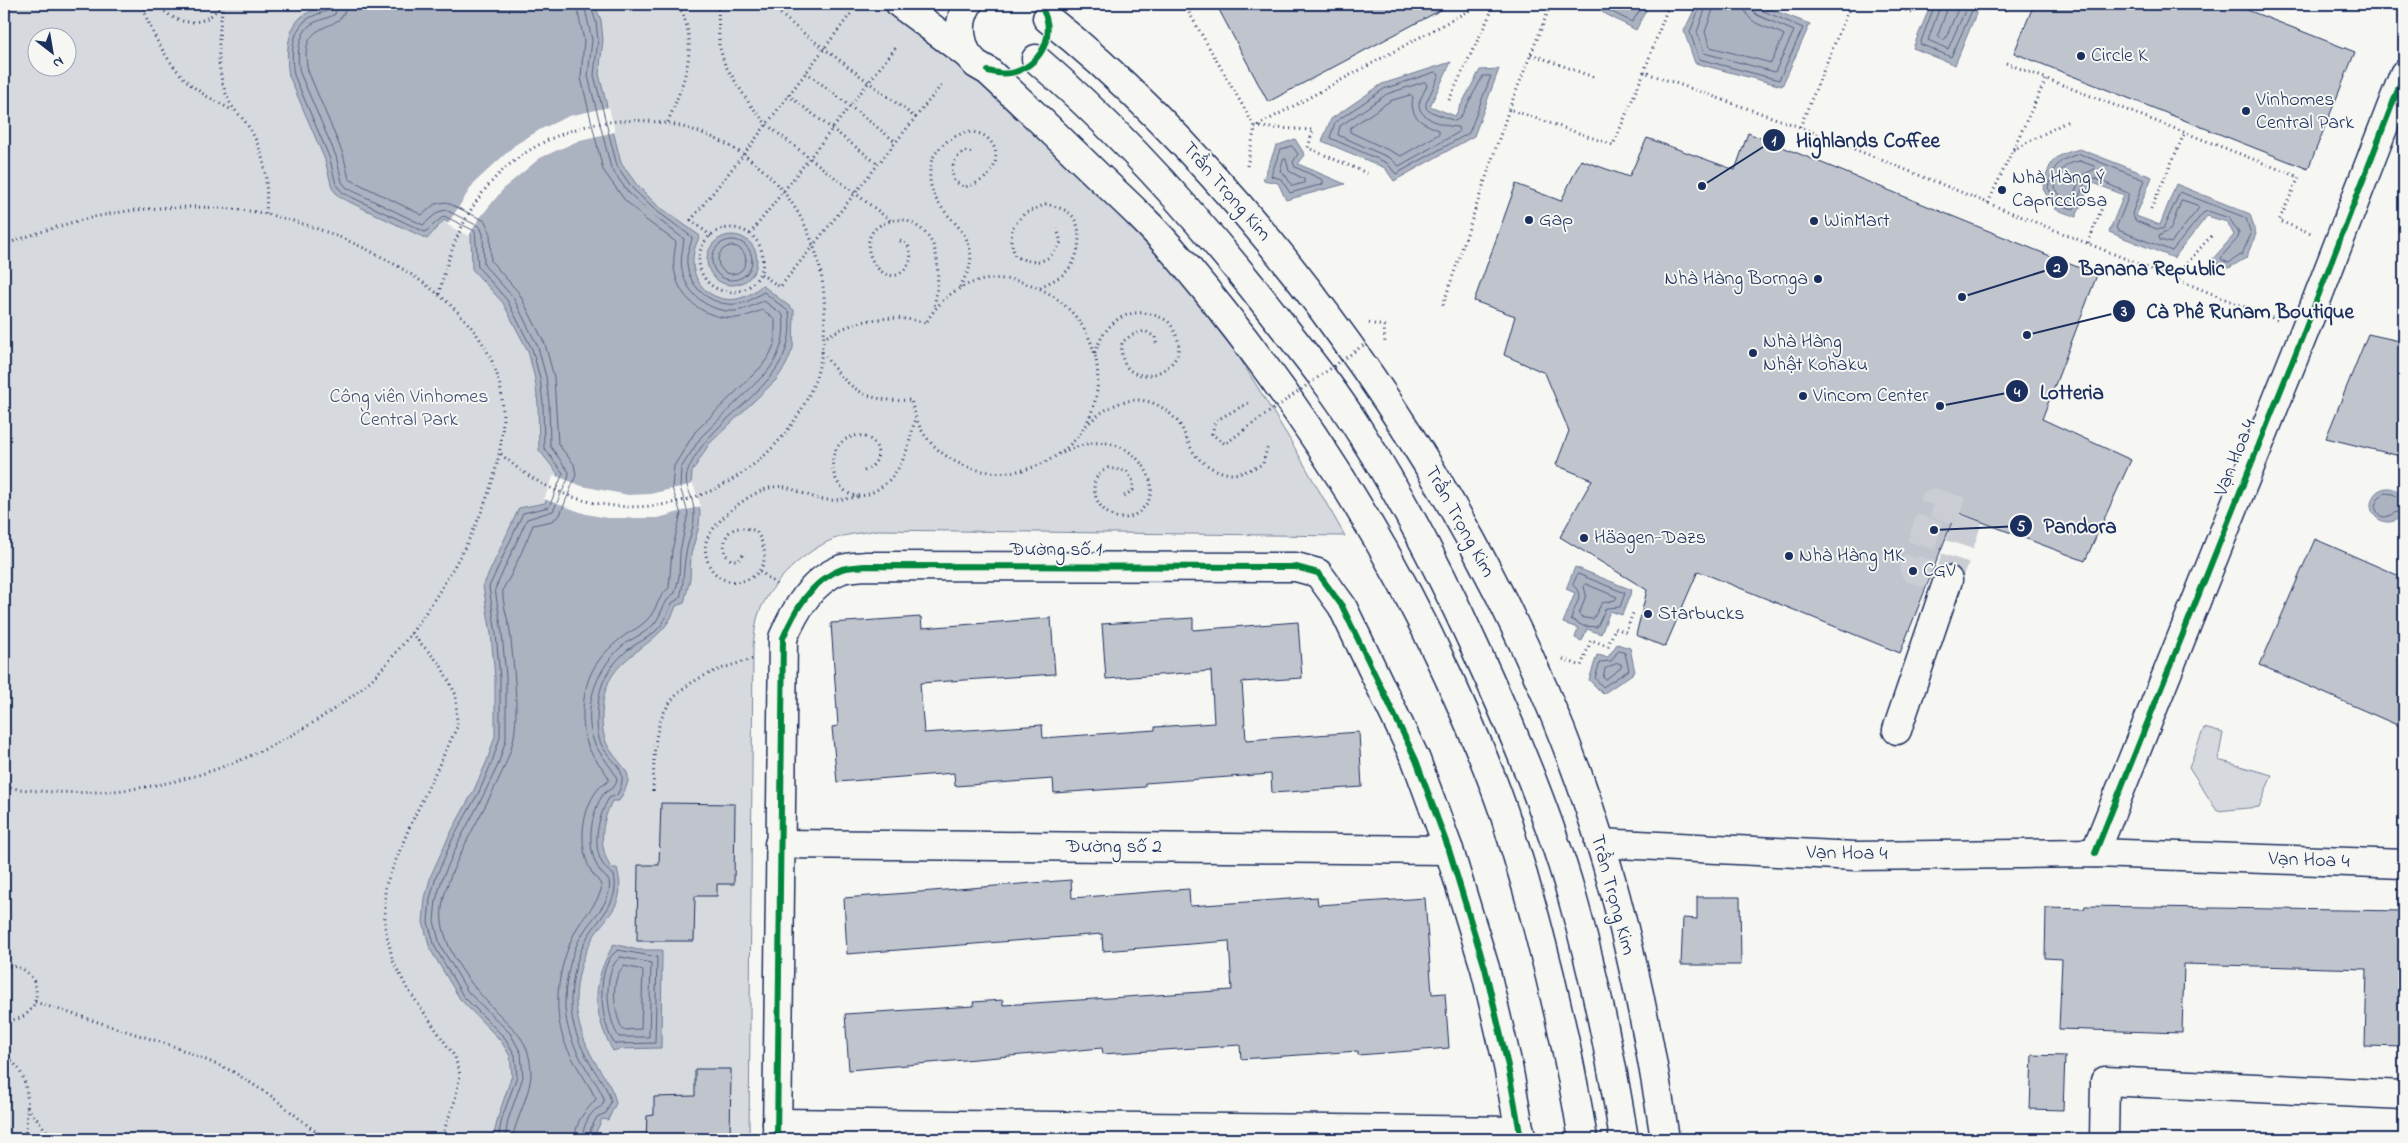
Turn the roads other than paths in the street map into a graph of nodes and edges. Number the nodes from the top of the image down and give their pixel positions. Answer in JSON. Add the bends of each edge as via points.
{"nodes":[{"id":1,"x":900,"y":4,"type":"edge"},
{"id":2,"x":967,"y":4,"type":"edge"},
{"id":3,"x":1044,"y":8,"type":"edge"},
{"id":4,"x":967,"y":54,"type":"junction"},
{"id":5,"x":1036,"y":60,"type":"junction"},
{"id":6,"x":988,"y":71,"type":"junction"},
{"id":7,"x":2404,"y":74,"type":"edge"},
{"id":8,"x":1948,"y":580,"type":"dead end"},
{"id":9,"x":1897,"y":730,"type":"dead end"},
{"id":10,"x":1599,"y":843,"type":"junction"},
{"id":11,"x":779,"y":844,"type":"junction"},
{"id":12,"x":1449,"y":850,"type":"junction"},
{"id":13,"x":2095,"y":853,"type":"junction"},
{"id":14,"x":2404,"y":864,"type":"edge"},
{"id":15,"x":2404,"y":1095,"type":"edge"},
{"id":16,"x":777,"y":1131,"type":"edge"},
{"id":17,"x":1520,"y":1135,"type":"edge"},
{"id":18,"x":1583,"y":1139,"type":"edge"},
{"id":19,"x":1624,"y":1139,"type":"edge"},
{"id":20,"x":1665,"y":1139,"type":"edge"},
{"id":21,"x":2104,"y":1139,"type":"edge"}],
"edges":[{"from":1,"to":4,"type":"street"},
{"from":2,"to":4,"type":"street","via":[[960,29]]},
{"from":3,"to":5,"type":"street","name":"Trần Trọng Kim","via":[[1047,40]]},
{"from":3,"to":10,"type":"street","name":"Trần Trọng Kim","via":[[1176,135],[1245,212],[1352,347],[1427,463],[1481,559],[1546,697],[1580,781]]},
{"from":4,"to":6,"type":"street"},
{"from":5,"to":6,"type":"street","via":[[1014,73]]},
{"from":5,"to":19,"type":"street","name":"Trần Trọng Kim","via":[[1146,164],[1221,248],[1295,341],[1361,432],[1403,501],[1497,695],[1536,790],[1570,891],[1593,979]]},
{"from":6,"to":18,"type":"street","via":[[1125,201],[1179,258],[1301,415],[1356,500],[1394,567],[1469,724],[1504,814],[1554,983]]},
{"from":7,"to":13,"type":"street","name":"Vạn Hoa 4"},
{"from":8,"to":9,"type":"street"},
{"from":10,"to":13,"type":"street","name":"Vạn Hoa 4","via":[[1855,856]]},
{"from":10,"to":20,"type":"street","name":"Trần Trọng Kim","via":[[1640,1001]]},
{"from":11,"to":12,"type":"street","name":"Đường số 2"},
{"from":11,"to":12,"type":"street","name":"Đường số 1","via":[[783,638],[792,617],[793,594],[842,569],[865,566],[1296,568],[1318,573],[1342,606],[1416,760]]},
{"from":11,"to":16,"type":"street","name":"Đường số 1"},
{"from":12,"to":17,"type":"street","via":[[1485,968]]},
{"from":13,"to":14,"type":"street","name":"Vạn Hoa 4"},
{"from":15,"to":21,"type":"street","via":[[2105,1081]]},
{"from":16,"to":17,"type":"street"}]}
